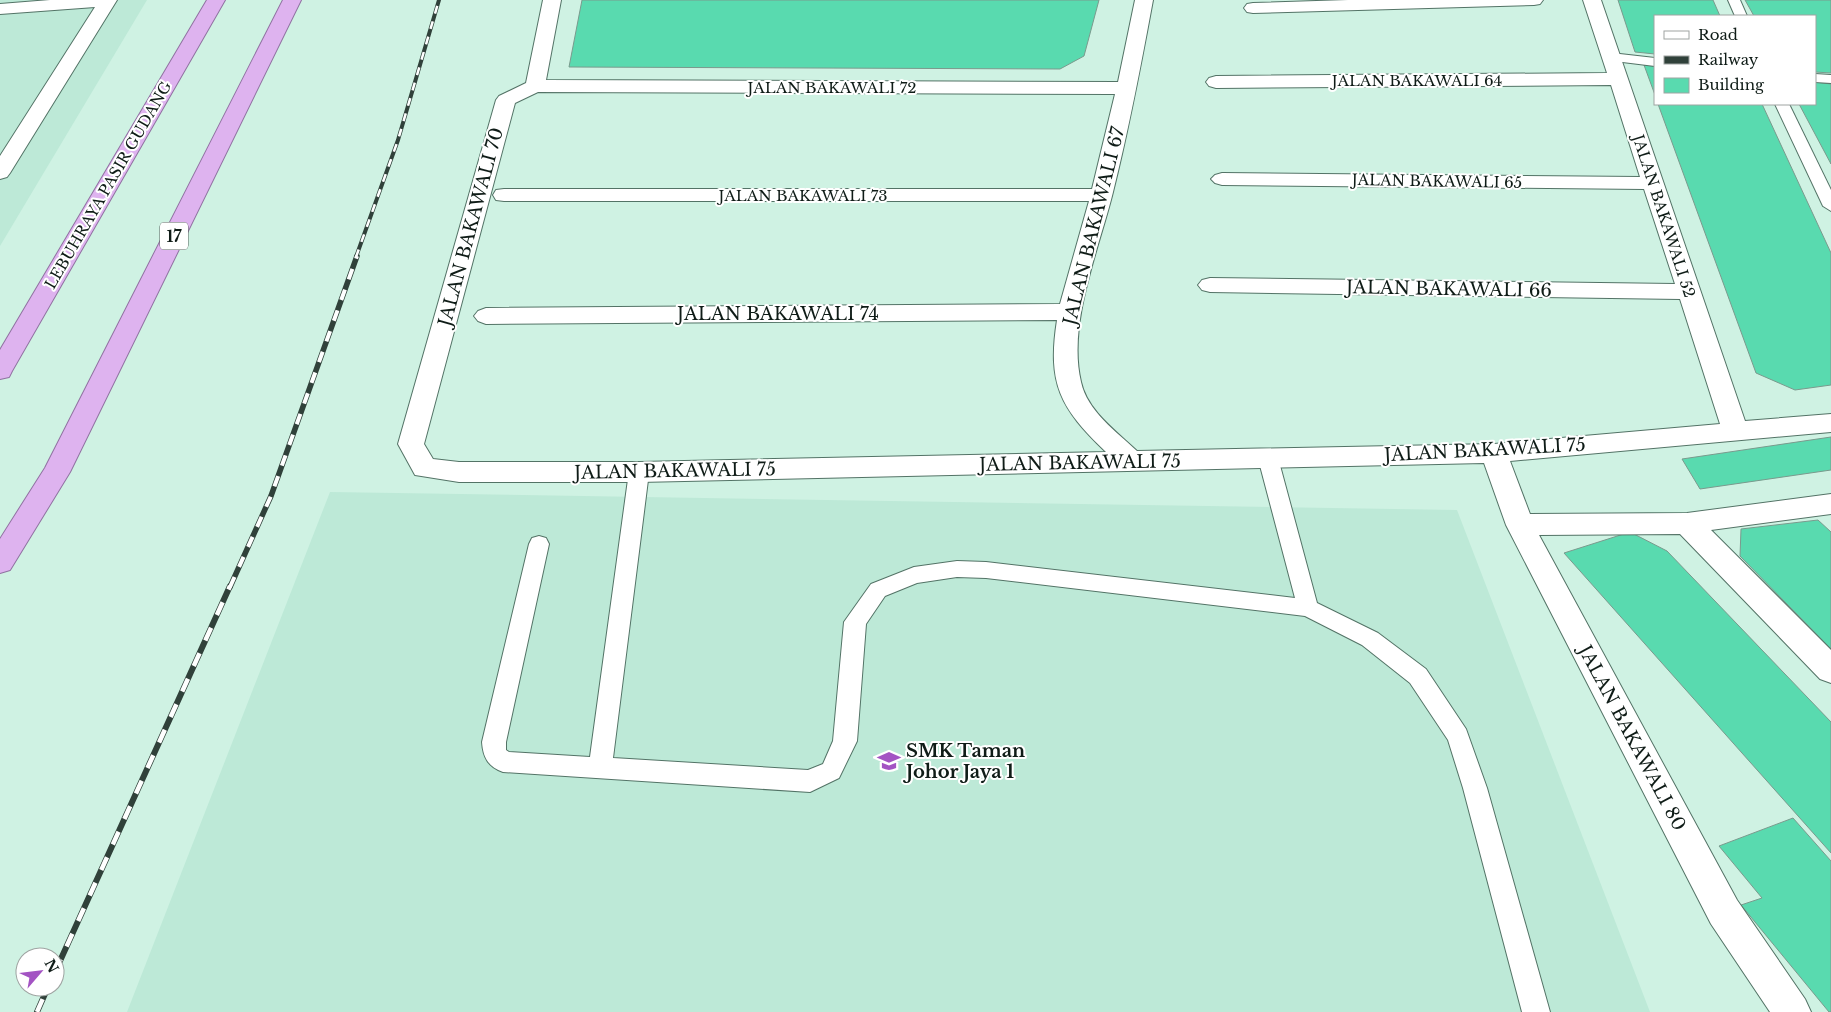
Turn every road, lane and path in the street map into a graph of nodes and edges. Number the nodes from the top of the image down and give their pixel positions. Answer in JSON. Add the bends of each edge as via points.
{"nodes":[{"id":1,"x":216,"y":0,"type":"edge"},
{"id":2,"x":292,"y":0,"type":"edge"},
{"id":3,"x":552,"y":0,"type":"edge"},
{"id":4,"x":1144,"y":0,"type":"edge"},
{"id":5,"x":1534,"y":0,"type":"edge"},
{"id":6,"x":1592,"y":0,"type":"edge"},
{"id":7,"x":1734,"y":0,"type":"edge"},
{"id":8,"x":108,"y":1,"type":"edge"},
{"id":9,"x":1253,"y":8,"type":"dead end"},
{"id":10,"x":0,"y":9,"type":"edge"},
{"id":11,"x":1741,"y":15,"type":"edge"},
{"id":12,"x":1611,"y":57,"type":"junction"},
{"id":13,"x":1654,"y":62,"type":"edge"},
{"id":14,"x":1816,"y":78,"type":"edge"},
{"id":15,"x":1618,"y":79,"type":"junction"},
{"id":16,"x":1831,"y":79,"type":"edge"},
{"id":17,"x":1216,"y":82,"type":"dead end"},
{"id":18,"x":535,"y":86,"type":"junction"},
{"id":19,"x":1128,"y":88,"type":"junction"},
{"id":20,"x":1782,"y":105,"type":"edge"},
{"id":21,"x":0,"y":173,"type":"edge"},
{"id":22,"x":1222,"y":179,"type":"dead end"},
{"id":23,"x":1653,"y":182,"type":"junction"},
{"id":24,"x":504,"y":195,"type":"dead end"},
{"id":25,"x":1101,"y":195,"type":"junction"},
{"id":26,"x":1831,"y":206,"type":"edge"},
{"id":27,"x":1210,"y":285,"type":"dead end"},
{"id":28,"x":1689,"y":292,"type":"junction"},
{"id":29,"x":1070,"y":312,"type":"junction"},
{"id":30,"x":486,"y":316,"type":"dead end"},
{"id":31,"x":0,"y":371,"type":"edge"},
{"id":32,"x":1831,"y":423,"type":"edge"},
{"id":33,"x":1736,"y":433,"type":"junction"},
{"id":34,"x":1494,"y":453,"type":"junction"},
{"id":35,"x":1268,"y":458,"type":"junction"},
{"id":36,"x":1131,"y":461,"type":"junction"},
{"id":37,"x":424,"y":468,"type":"joint"},
{"id":38,"x":639,"y":472,"type":"junction"},
{"id":39,"x":1831,"y":504,"type":"edge"},
{"id":40,"x":1687,"y":523,"type":"junction"},
{"id":41,"x":1520,"y":525,"type":"junction"},
{"id":42,"x":539,"y":544,"type":"dead end"},
{"id":43,"x":0,"y":562,"type":"edge"},
{"id":44,"x":1308,"y":608,"type":"junction"},
{"id":45,"x":1831,"y":670,"type":"edge"},
{"id":46,"x":600,"y":768,"type":"junction"},
{"id":47,"x":1536,"y":1012,"type":"edge"},
{"id":48,"x":1792,"y":1012,"type":"edge"}],
"edges":[{"from":1,"to":31,"type":"highway","name":"LEBUHRAYA PASIR GUDANG"},
{"from":2,"to":43,"type":"highway","number":"17","via":[[57,472]]},
{"from":3,"to":18,"type":"street"},
{"from":4,"to":19,"type":"street","name":"JALAN BAKAWALI 67"},
{"from":5,"to":9,"type":"street"},
{"from":6,"to":12,"type":"street","name":"JALAN BAKAWALI 52"},
{"from":7,"to":11,"type":"lane"},
{"from":8,"to":10,"type":"street"},
{"from":8,"to":21,"type":"street"},
{"from":12,"to":13,"type":"lane"},
{"from":12,"to":15,"type":"street","name":"JALAN BAKAWALI 52"},
{"from":14,"to":16,"type":"lane"},
{"from":15,"to":17,"type":"street","name":"JALAN BAKAWALI 64"},
{"from":15,"to":23,"type":"street","name":"JALAN BAKAWALI 52"},
{"from":18,"to":19,"type":"street","name":"JALAN BAKAWALI 72"},
{"from":18,"to":37,"type":"street","name":"JALAN BAKAWALI 70","via":[[506,100],[412,444]]},
{"from":19,"to":25,"type":"street","name":"JALAN BAKAWALI 67"},
{"from":20,"to":26,"type":"lane"},
{"from":22,"to":23,"type":"street","name":"JALAN BAKAWALI 65"},
{"from":23,"to":28,"type":"street","name":"JALAN BAKAWALI 52"},
{"from":24,"to":25,"type":"street","name":"JALAN BAKAWALI 73"},
{"from":25,"to":29,"type":"street","name":"JALAN BAKAWALI 67"},
{"from":27,"to":28,"type":"street","name":"JALAN BAKAWALI 66"},
{"from":28,"to":33,"type":"street","name":"JALAN BAKAWALI 52"},
{"from":29,"to":30,"type":"street","name":"JALAN BAKAWALI 74"},
{"from":29,"to":36,"type":"street","name":"JALAN BAKAWALI 67","via":[[1066,358],[1068,382],[1075,400]]},
{"from":32,"to":33,"type":"street","name":"JALAN BAKAWALI 75"},
{"from":33,"to":34,"type":"street","name":"JALAN BAKAWALI 75"},
{"from":34,"to":35,"type":"street","name":"JALAN BAKAWALI 75"},
{"from":34,"to":41,"type":"street","name":"JALAN BAKAWALI 80"},
{"from":35,"to":36,"type":"street","name":"JALAN BAKAWALI 75"},
{"from":35,"to":44,"type":"lane"},
{"from":36,"to":38,"type":"street","name":"JALAN BAKAWALI 75"},
{"from":37,"to":38,"type":"street","name":"JALAN BAKAWALI 75","via":[[459,472]]},
{"from":38,"to":46,"type":"lane"},
{"from":39,"to":40,"type":"street"},
{"from":40,"to":41,"type":"street"},
{"from":40,"to":45,"type":"street"},
{"from":41,"to":48,"type":"street","name":"JALAN BAKAWALI 80","via":[[1724,912]]},
{"from":42,"to":46,"type":"lane","via":[[494,742],[495,754],[503,762]]},
{"from":44,"to":46,"type":"lane","via":[[986,570],[957,569],[914,575],[878,590],[855,622],[845,741],[831,771],[810,781]]},
{"from":44,"to":47,"type":"lane","via":[[1370,639],[1418,676],[1458,736]]}]}
